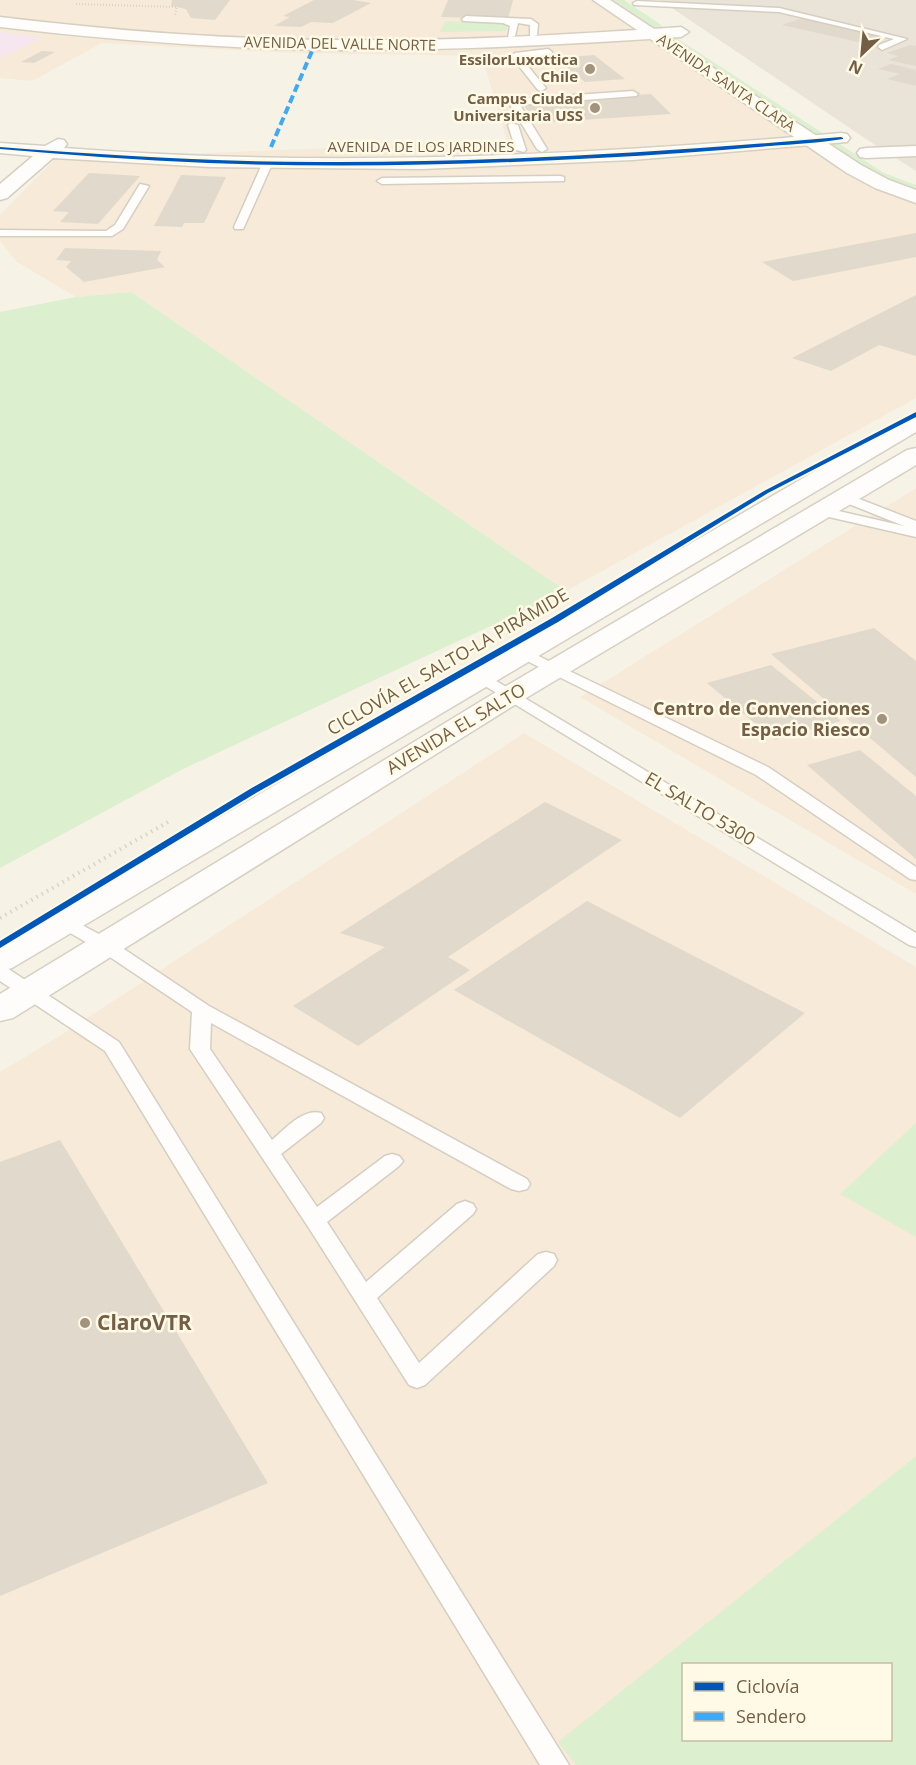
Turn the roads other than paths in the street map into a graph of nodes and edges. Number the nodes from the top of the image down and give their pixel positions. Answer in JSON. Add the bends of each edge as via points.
{"nodes":[{"id":1,"x":600,"y":0,"type":"edge"},
{"id":2,"x":772,"y":0,"type":"edge"},
{"id":3,"x":635,"y":2,"type":"edge"},
{"id":4,"x":759,"y":8,"type":"junction"},
{"id":5,"x":0,"y":14,"type":"edge"},
{"id":6,"x":466,"y":19,"type":"dead end"},
{"id":7,"x":504,"y":20,"type":"junction"},
{"id":8,"x":0,"y":22,"type":"edge"},
{"id":9,"x":675,"y":29,"type":"junction"},
{"id":10,"x":647,"y":31,"type":"junction"},
{"id":11,"x":510,"y":36,"type":"junction"},
{"id":12,"x":264,"y":41,"type":"junction"},
{"id":13,"x":292,"y":42,"type":"junction"},
{"id":14,"x":697,"y":43,"type":"dead end"},
{"id":15,"x":544,"y":46,"type":"junction"},
{"id":16,"x":882,"y":47,"type":"dead end"},
{"id":17,"x":761,"y":87,"type":"dead end"},
{"id":18,"x":541,"y":88,"type":"dead end"},
{"id":19,"x":633,"y":94,"type":"dead end"},
{"id":20,"x":780,"y":99,"type":"dead end"},
{"id":21,"x":513,"y":125,"type":"dead end"},
{"id":22,"x":804,"y":136,"type":"junction"},
{"id":23,"x":0,"y":138,"type":"edge"},
{"id":24,"x":54,"y":147,"type":"junction"},
{"id":25,"x":0,"y":148,"type":"edge"},
{"id":26,"x":542,"y":149,"type":"junction"},
{"id":27,"x":916,"y":151,"type":"edge"},
{"id":28,"x":866,"y":153,"type":"junction"},
{"id":29,"x":268,"y":162,"type":"junction"},
{"id":30,"x":502,"y":162,"type":"junction"},
{"id":31,"x":560,"y":179,"type":"dead end"},
{"id":32,"x":916,"y":179,"type":"edge"},
{"id":33,"x":382,"y":181,"type":"dead end"},
{"id":34,"x":144,"y":186,"type":"dead end"},
{"id":35,"x":0,"y":194,"type":"edge"},
{"id":36,"x":916,"y":197,"type":"edge"},
{"id":37,"x":239,"y":227,"type":"dead end"},
{"id":38,"x":0,"y":233,"type":"edge"},
{"id":39,"x":916,"y":422,"type":"edge"},
{"id":40,"x":916,"y":455,"type":"edge"},
{"id":41,"x":832,"y":504,"type":"junction"},
{"id":42,"x":916,"y":525,"type":"edge"},
{"id":43,"x":916,"y":533,"type":"edge"},
{"id":44,"x":524,"y":654,"type":"junction"},
{"id":45,"x":558,"y":669,"type":"junction"},
{"id":46,"x":483,"y":678,"type":"junction"},
{"id":47,"x":511,"y":695,"type":"junction"},
{"id":48,"x":916,"y":875,"type":"edge"},
{"id":49,"x":65,"y":922,"type":"junction"},
{"id":50,"x":916,"y":941,"type":"edge"},
{"id":51,"x":105,"y":945,"type":"junction"},
{"id":52,"x":0,"y":960,"type":"edge"},
{"id":53,"x":0,"y":972,"type":"edge"},
{"id":54,"x":30,"y":992,"type":"junction"},
{"id":55,"x":0,"y":1010,"type":"edge"},
{"id":56,"x":202,"y":1010,"type":"junction"},
{"id":57,"x":314,"y":1118,"type":"dead end"},
{"id":58,"x":270,"y":1152,"type":"junction"},
{"id":59,"x":392,"y":1161,"type":"dead end"},
{"id":60,"x":519,"y":1184,"type":"dead end"},
{"id":61,"x":465,"y":1209,"type":"dead end"},
{"id":62,"x":315,"y":1220,"type":"junction"},
{"id":63,"x":546,"y":1260,"type":"dead end"},
{"id":64,"x":363,"y":1298,"type":"junction"},
{"id":65,"x":555,"y":1765,"type":"edge"}],
"edges":[{"from":1,"to":10,"type":"street","name":"AVENIDA SANTA CLARA"},
{"from":2,"to":4,"type":"lane"},
{"from":3,"to":4,"type":"lane"},
{"from":3,"to":9,"type":"street","name":"AVENIDA SANTA CLARA"},
{"from":4,"to":16,"type":"lane","via":[[903,39]]},
{"from":5,"to":12,"type":"street","name":"AVENIDA DEL VALLE NORTE"},
{"from":6,"to":7,"type":"lane"},
{"from":7,"to":11,"type":"lane","via":[[514,25]]},
{"from":7,"to":15,"type":"lane","via":[[533,23]]},
{"from":8,"to":12,"type":"street","name":"AVENIDA DEL VALLE NORTE","via":[[124,36]]},
{"from":9,"to":10,"type":"street","name":"AVENIDA DEL VALLE NORTE"},
{"from":9,"to":14,"type":"street","name":"AVENIDA SANTA CLARA"},
{"from":10,"to":15,"type":"street","name":"AVENIDA DEL VALLE NORTE"},
{"from":10,"to":22,"type":"street","name":"AVENIDA SANTA CLARA"},
{"from":11,"to":13,"type":"street","name":"AVENIDA DEL VALLE NORTE"},
{"from":11,"to":15,"type":"street","name":"AVENIDA DEL VALLE NORTE"},
{"from":12,"to":13,"type":"street","name":"AVENIDA DEL VALLE NORTE"},
{"from":13,"to":15,"type":"street","name":"AVENIDA DEL VALLE NORTE"},
{"from":15,"to":18,"type":"lane","via":[[515,56]]},
{"from":17,"to":20,"type":"street","name":"AVENIDA SANTA CLARA"},
{"from":19,"to":26,"type":"lane","via":[[517,102],[515,105]]},
{"from":21,"to":30,"type":"lane"},
{"from":22,"to":26,"type":"street","name":"AVENIDA DE LOS JARDINES"},
{"from":22,"to":28,"type":"street","name":"AVENIDA DE LOS JARDINES","via":[[828,130]]},
{"from":22,"to":30,"type":"street","name":"AVENIDA DE LOS JARDINES","via":[[635,156]]},
{"from":22,"to":36,"type":"street","name":"AVENIDA SANTA CLARA","via":[[869,178]]},
{"from":23,"to":24,"type":"street","name":"AVENIDA DE LOS JARDINES"},
{"from":24,"to":25,"type":"street","name":"AVENIDA DE LOS JARDINES"},
{"from":24,"to":29,"type":"street","name":"AVENIDA DE LOS JARDINES"},
{"from":24,"to":30,"type":"street","name":"AVENIDA DE LOS JARDINES"},
{"from":24,"to":35,"type":"street"},
{"from":26,"to":30,"type":"street","name":"AVENIDA DE LOS JARDINES"},
{"from":27,"to":28,"type":"street"},
{"from":28,"to":32,"type":"street"},
{"from":29,"to":30,"type":"street","name":"AVENIDA DE LOS JARDINES"},
{"from":29,"to":37,"type":"lane"},
{"from":30,"to":31,"type":"lane"},
{"from":30,"to":33,"type":"lane"},
{"from":34,"to":38,"type":"lane","via":[[119,227],[108,234]]},
{"from":39,"to":44,"type":"street","name":"AVENIDA EL SALTO"},
{"from":40,"to":41,"type":"street","name":"AVENIDA EL SALTO"},
{"from":41,"to":42,"type":"lane"},
{"from":41,"to":43,"type":"lane"},
{"from":41,"to":45,"type":"street","name":"AVENIDA EL SALTO"},
{"from":44,"to":45,"type":"lane"},
{"from":44,"to":46,"type":"street","name":"AVENIDA EL SALTO"},
{"from":45,"to":47,"type":"street","name":"AVENIDA EL SALTO"},
{"from":45,"to":48,"type":"lane","via":[[762,771]]},
{"from":46,"to":47,"type":"lane","name":"EL SALTO 5300"},
{"from":46,"to":49,"type":"street","name":"AVENIDA EL SALTO"},
{"from":47,"to":50,"type":"lane","name":"EL SALTO 5300"},
{"from":47,"to":51,"type":"street","name":"AVENIDA EL SALTO"},
{"from":49,"to":51,"type":"lane"},
{"from":49,"to":52,"type":"street","name":"AVENIDA EL SALTO"},
{"from":51,"to":54,"type":"street","name":"AVENIDA EL SALTO"},
{"from":51,"to":56,"type":"lane"},
{"from":53,"to":54,"type":"lane"},
{"from":54,"to":55,"type":"street","name":"AVENIDA EL SALTO"},
{"from":54,"to":65,"type":"lane","via":[[112,1047]]},
{"from":56,"to":58,"type":"lane","via":[[200,1049]]},
{"from":56,"to":60,"type":"lane"},
{"from":57,"to":58,"type":"lane"},
{"from":58,"to":62,"type":"lane"},
{"from":59,"to":62,"type":"lane"},
{"from":61,"to":64,"type":"lane"},
{"from":62,"to":64,"type":"lane"},
{"from":63,"to":64,"type":"lane","via":[[417,1379]]}]}
